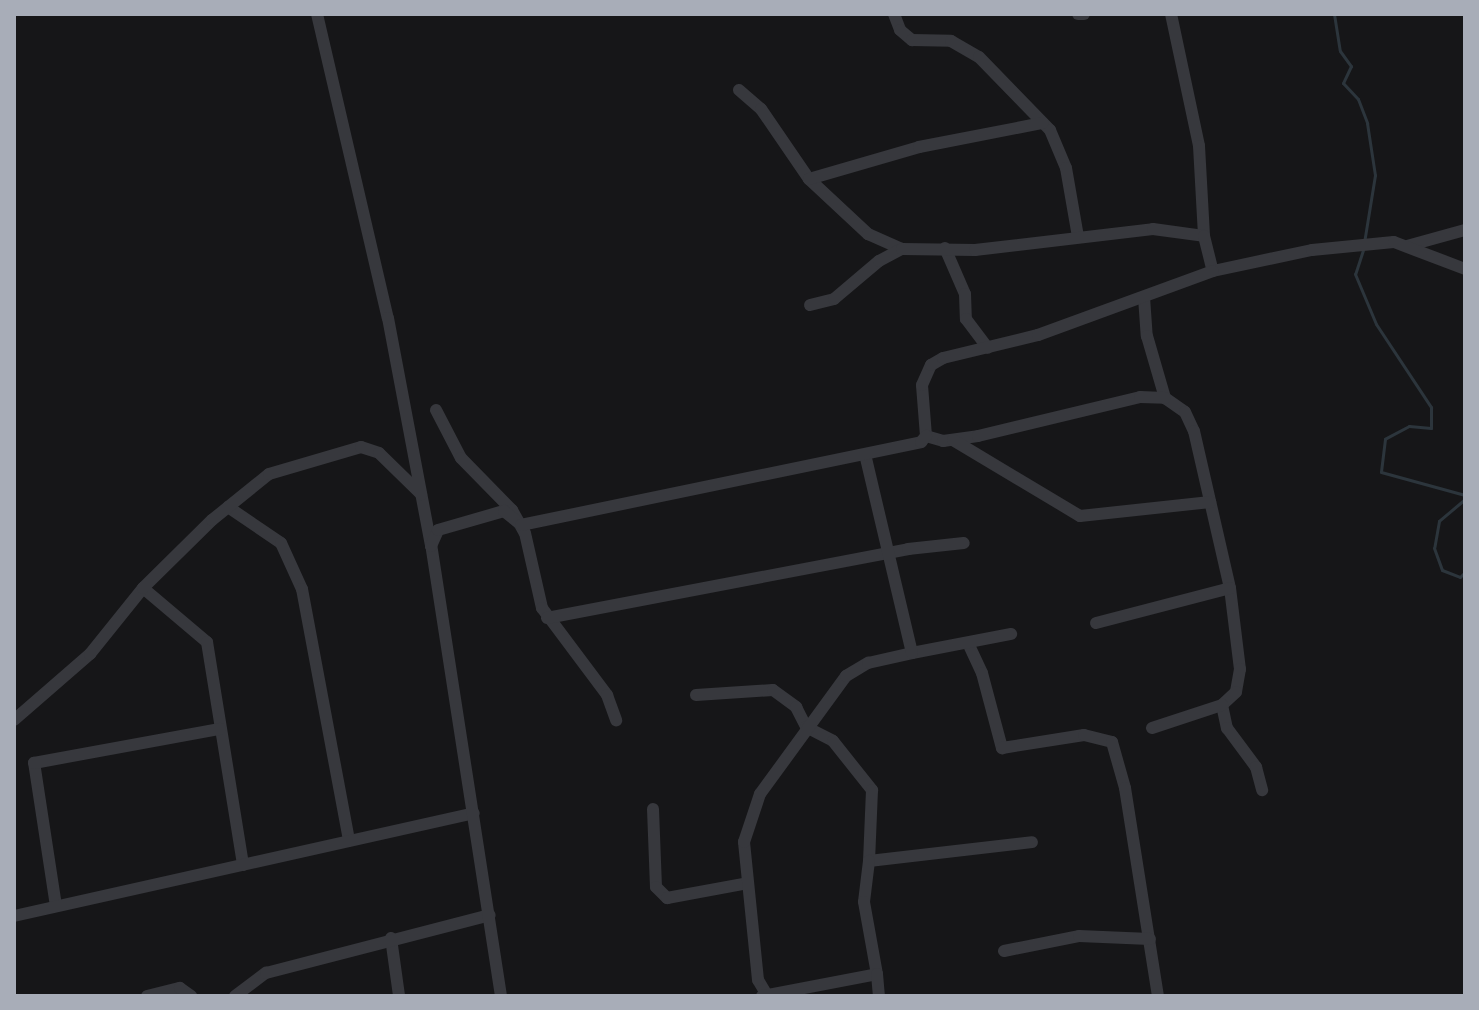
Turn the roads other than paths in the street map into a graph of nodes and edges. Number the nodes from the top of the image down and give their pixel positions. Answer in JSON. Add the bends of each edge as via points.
{"nodes":[{"id":1,"x":317,"y":14,"type":"edge"},
{"id":2,"x":894,"y":14,"type":"edge"},
{"id":3,"x":1078,"y":14,"type":"edge"},
{"id":4,"x":1084,"y":14,"type":"edge"},
{"id":5,"x":1171,"y":14,"type":"edge"},
{"id":6,"x":739,"y":90,"type":"dead end"},
{"id":7,"x":1043,"y":123,"type":"junction"},
{"id":8,"x":809,"y":179,"type":"junction"},
{"id":9,"x":1465,"y":230,"type":"edge"},
{"id":10,"x":1204,"y":236,"type":"junction"},
{"id":11,"x":1078,"y":237,"type":"junction"},
{"id":12,"x":1407,"y":246,"type":"junction"},
{"id":13,"x":945,"y":248,"type":"junction"},
{"id":14,"x":902,"y":249,"type":"junction"},
{"id":15,"x":1465,"y":269,"type":"edge"},
{"id":16,"x":1213,"y":271,"type":"junction"},
{"id":17,"x":1144,"y":297,"type":"junction"},
{"id":18,"x":810,"y":305,"type":"dead end"},
{"id":19,"x":988,"y":348,"type":"junction"},
{"id":20,"x":1165,"y":398,"type":"junction"},
{"id":21,"x":436,"y":410,"type":"dead end"},
{"id":22,"x":926,"y":436,"type":"junction"},
{"id":23,"x":953,"y":440,"type":"junction"},
{"id":24,"x":865,"y":454,"type":"junction"},
{"id":25,"x":421,"y":494,"type":"junction"},
{"id":26,"x":1210,"y":502,"type":"junction"},
{"id":27,"x":228,"y":507,"type":"junction"},
{"id":28,"x":521,"y":525,"type":"junction"},
{"id":29,"x":964,"y":543,"type":"dead end"},
{"id":30,"x":431,"y":546,"type":"junction"},
{"id":31,"x":891,"y":553,"type":"junction"},
{"id":32,"x":143,"y":588,"type":"junction"},
{"id":33,"x":1230,"y":588,"type":"junction"},
{"id":34,"x":547,"y":618,"type":"junction"},
{"id":35,"x":1096,"y":623,"type":"dead end"},
{"id":36,"x":1011,"y":634,"type":"dead end"},
{"id":37,"x":968,"y":643,"type":"junction"},
{"id":38,"x":912,"y":653,"type":"junction"},
{"id":39,"x":696,"y":695,"type":"dead end"},
{"id":40,"x":1222,"y":705,"type":"junction"},
{"id":41,"x":14,"y":720,"type":"edge"},
{"id":42,"x":616,"y":720,"type":"dead end"},
{"id":43,"x":806,"y":727,"type":"junction"},
{"id":44,"x":1152,"y":728,"type":"dead end"},
{"id":45,"x":220,"y":729,"type":"junction"},
{"id":46,"x":1262,"y":790,"type":"dead end"},
{"id":47,"x":653,"y":809,"type":"dead end"},
{"id":48,"x":474,"y":813,"type":"junction"},
{"id":49,"x":349,"y":841,"type":"junction"},
{"id":50,"x":1032,"y":842,"type":"dead end"},
{"id":51,"x":869,"y":861,"type":"junction"},
{"id":52,"x":243,"y":865,"type":"junction"},
{"id":53,"x":748,"y":883,"type":"junction"},
{"id":54,"x":56,"y":906,"type":"junction"},
{"id":55,"x":490,"y":915,"type":"junction"},
{"id":56,"x":14,"y":916,"type":"edge"},
{"id":57,"x":391,"y":938,"type":"junction"},
{"id":58,"x":1150,"y":939,"type":"junction"},
{"id":59,"x":1004,"y":951,"type":"dead end"},
{"id":60,"x":877,"y":974,"type":"junction"},
{"id":61,"x":147,"y":996,"type":"edge"},
{"id":62,"x":191,"y":996,"type":"edge"},
{"id":63,"x":235,"y":996,"type":"edge"},
{"id":64,"x":399,"y":996,"type":"edge"},
{"id":65,"x":501,"y":996,"type":"edge"},
{"id":66,"x":764,"y":996,"type":"edge"},
{"id":67,"x":879,"y":996,"type":"edge"},
{"id":68,"x":1158,"y":996,"type":"edge"}],
"edges":[{"from":1,"to":25,"type":"street","via":[[388,318]]},
{"from":2,"to":7,"type":"street","via":[[900,30],[912,40],[951,41],[979,57]]},
{"from":3,"to":4,"type":"street"},
{"from":5,"to":10,"type":"street","via":[[1199,146]]},
{"from":6,"to":8,"type":"street","via":[[761,109]]},
{"from":7,"to":8,"type":"street","via":[[919,147]]},
{"from":7,"to":11,"type":"street","via":[[1066,168]]},
{"from":8,"to":14,"type":"street","via":[[868,234]]},
{"from":9,"to":12,"type":"street"},
{"from":10,"to":11,"type":"street","via":[[1153,229]]},
{"from":10,"to":16,"type":"street"},
{"from":11,"to":13,"type":"street","via":[[975,250]]},
{"from":12,"to":15,"type":"street"},
{"from":12,"to":16,"type":"street","via":[[1394,242],[1326,248]]},
{"from":13,"to":14,"type":"street"},
{"from":13,"to":19,"type":"street","via":[[965,294],[966,319]]},
{"from":14,"to":18,"type":"street","via":[[834,299]]},
{"from":16,"to":17,"type":"street"},
{"from":17,"to":19,"type":"street"},
{"from":17,"to":20,"type":"street","via":[[1147,336]]},
{"from":19,"to":22,"type":"street","via":[[931,365],[922,385]]},
{"from":20,"to":23,"type":"street","via":[[1140,397]]},
{"from":20,"to":26,"type":"street","via":[[1185,412],[1194,431]]},
{"from":21,"to":28,"type":"street","via":[[461,458]]},
{"from":22,"to":23,"type":"street"},
{"from":22,"to":24,"type":"street","via":[[921,442]]},
{"from":23,"to":26,"type":"street","via":[[1080,516]]},
{"from":24,"to":28,"type":"street"},
{"from":24,"to":31,"type":"street"},
{"from":25,"to":27,"type":"street","via":[[379,453],[361,447],[269,474]]},
{"from":25,"to":30,"type":"street"},
{"from":26,"to":33,"type":"street"},
{"from":27,"to":32,"type":"street"},
{"from":27,"to":49,"type":"street","via":[[281,543],[302,589]]},
{"from":28,"to":30,"type":"street","via":[[504,511],[438,530]]},
{"from":28,"to":34,"type":"street"},
{"from":29,"to":31,"type":"street"},
{"from":30,"to":48,"type":"street"},
{"from":31,"to":34,"type":"street"},
{"from":31,"to":38,"type":"street"},
{"from":32,"to":41,"type":"street","via":[[90,654]]},
{"from":32,"to":45,"type":"street","via":[[207,642]]},
{"from":33,"to":35,"type":"street"},
{"from":33,"to":40,"type":"street","via":[[1240,669],[1236,692]]},
{"from":34,"to":42,"type":"street","via":[[607,695]]},
{"from":36,"to":37,"type":"street"},
{"from":37,"to":38,"type":"street"},
{"from":37,"to":58,"type":"street","via":[[982,673],[1002,748],[1084,735],[1112,742],[1125,788]]},
{"from":38,"to":43,"type":"street","via":[[868,663],[846,676]]},
{"from":39,"to":43,"type":"street","via":[[773,690],[796,707]]},
{"from":40,"to":44,"type":"street"},
{"from":40,"to":46,"type":"street","via":[[1227,728],[1256,767]]},
{"from":43,"to":51,"type":"street","via":[[833,741],[872,790]]},
{"from":43,"to":53,"type":"street","via":[[760,794],[744,842]]},
{"from":45,"to":52,"type":"street"},
{"from":45,"to":54,"type":"street","via":[[34,763]]},
{"from":47,"to":53,"type":"street","via":[[656,887],[667,898]]},
{"from":48,"to":49,"type":"street"},
{"from":48,"to":55,"type":"street"},
{"from":49,"to":52,"type":"street"},
{"from":50,"to":51,"type":"street"},
{"from":51,"to":60,"type":"street","via":[[864,902]]},
{"from":52,"to":54,"type":"street"},
{"from":53,"to":66,"type":"street"},
{"from":54,"to":56,"type":"street"},
{"from":55,"to":57,"type":"street"},
{"from":55,"to":65,"type":"street"},
{"from":57,"to":63,"type":"street","via":[[266,973]]},
{"from":57,"to":64,"type":"street"},
{"from":58,"to":59,"type":"street","via":[[1079,936]]},
{"from":58,"to":68,"type":"street"},
{"from":60,"to":66,"type":"street"},
{"from":60,"to":67,"type":"street"},
{"from":61,"to":62,"type":"street","via":[[180,988]]}]}
